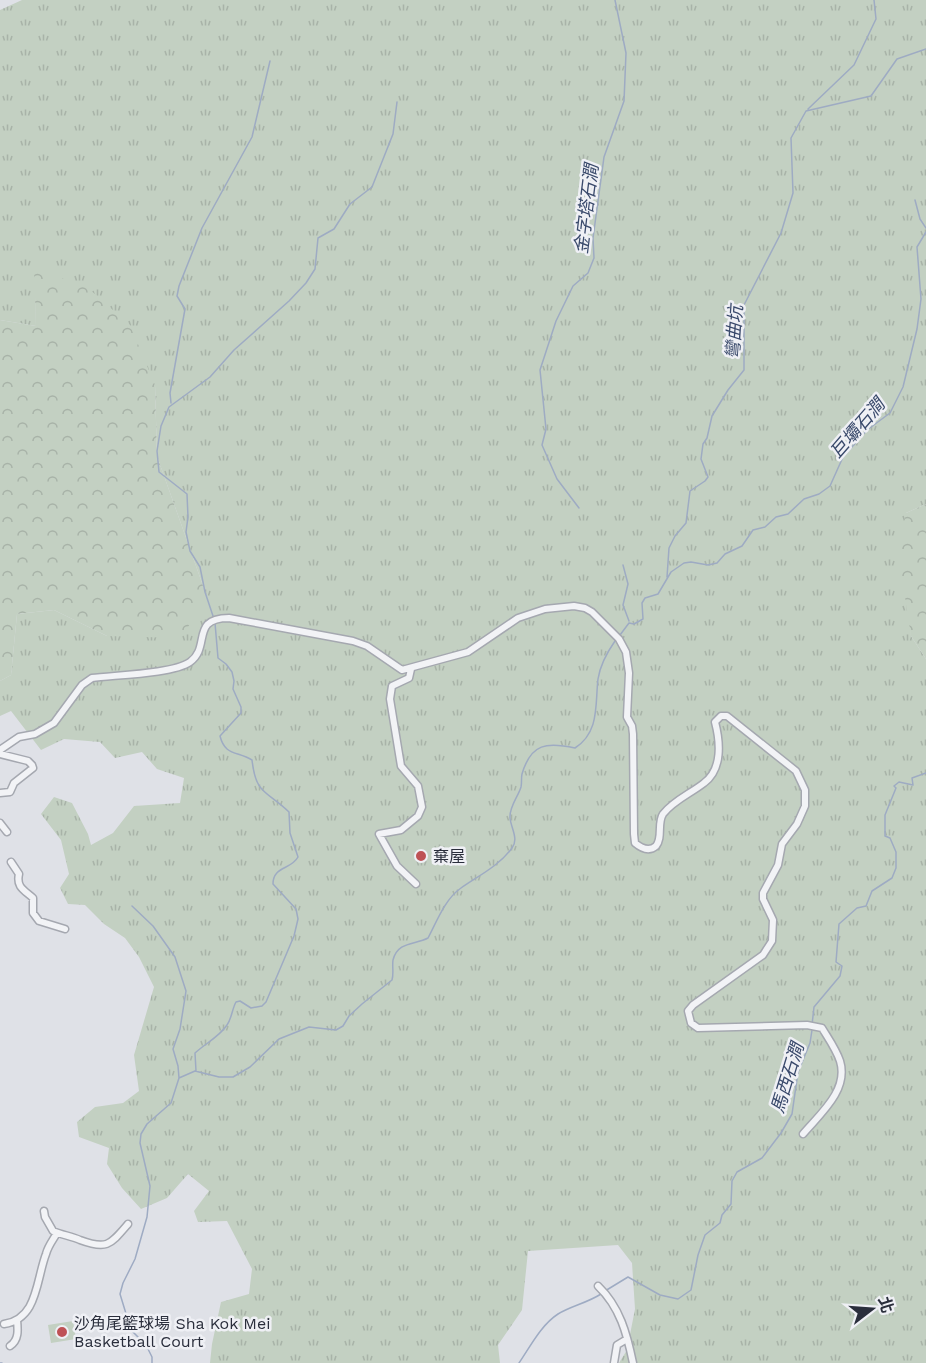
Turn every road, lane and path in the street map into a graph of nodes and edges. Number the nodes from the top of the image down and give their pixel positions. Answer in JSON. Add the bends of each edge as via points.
{"nodes":[{"id":1,"x":411,"y":669,"type":"junction"},
{"id":2,"x":0,"y":752,"type":"edge"},
{"id":3,"x":0,"y":793,"type":"edge"},
{"id":4,"x":0,"y":823,"type":"edge"},
{"id":5,"x":7,"y":832,"type":"dead end"},
{"id":6,"x":11,"y":862,"type":"dead end"},
{"id":7,"x":416,"y":884,"type":"dead end"},
{"id":8,"x":65,"y":929,"type":"dead end"},
{"id":9,"x":803,"y":1134,"type":"dead end"},
{"id":10,"x":44,"y":1211,"type":"dead end"},
{"id":11,"x":128,"y":1224,"type":"dead end"},
{"id":12,"x":57,"y":1233,"type":"junction"},
{"id":13,"x":599,"y":1288,"type":"dead end"},
{"id":14,"x":17,"y":1320,"type":"junction"},
{"id":15,"x":4,"y":1324,"type":"dead end"},
{"id":16,"x":627,"y":1339,"type":"junction"},
{"id":17,"x":10,"y":1346,"type":"dead end"},
{"id":18,"x":614,"y":1363,"type":"edge"},
{"id":19,"x":633,"y":1363,"type":"edge"}],
"edges":[{"from":1,"to":2,"type":"street","via":[[398,669],[367,646],[353,641],[220,618],[204,628],[190,662],[169,670],[92,678],[82,685],[54,723],[35,734],[19,736]]},
{"from":1,"to":7,"type":"street","via":[[408,678],[392,686],[390,699],[401,766],[418,786],[422,807],[401,831],[379,834],[398,866]]},
{"from":1,"to":9,"type":"street","via":[[468,652],[518,618],[545,609],[574,606],[592,612],[619,639],[626,652],[627,717],[633,734],[634,834],[635,843],[641,848],[655,847],[661,818],[667,810],[708,780],[720,751],[715,722],[721,716],[727,716],[796,771],[805,790],[805,806],[782,844],[778,865],[763,893],[772,920],[772,941],[763,955],[688,1011],[691,1023],[698,1028],[822,1028],[839,1058],[843,1076],[832,1101]]},
{"from":2,"to":3,"type":"street","via":[[33,765],[10,792]]},
{"from":4,"to":5,"type":"street"},
{"from":6,"to":8,"type":"street","via":[[19,874],[19,886],[33,898],[35,917]]},
{"from":10,"to":12,"type":"street","via":[[48,1224]]},
{"from":11,"to":12,"type":"street","via":[[105,1246]]},
{"from":12,"to":14,"type":"street","via":[[49,1245],[31,1304]]},
{"from":13,"to":16,"type":"street","via":[[621,1317]]},
{"from":14,"to":15,"type":"street"},
{"from":14,"to":17,"type":"street","via":[[15,1343]]},
{"from":16,"to":18,"type":"street","via":[[617,1345]]},
{"from":16,"to":19,"type":"street"}]}
